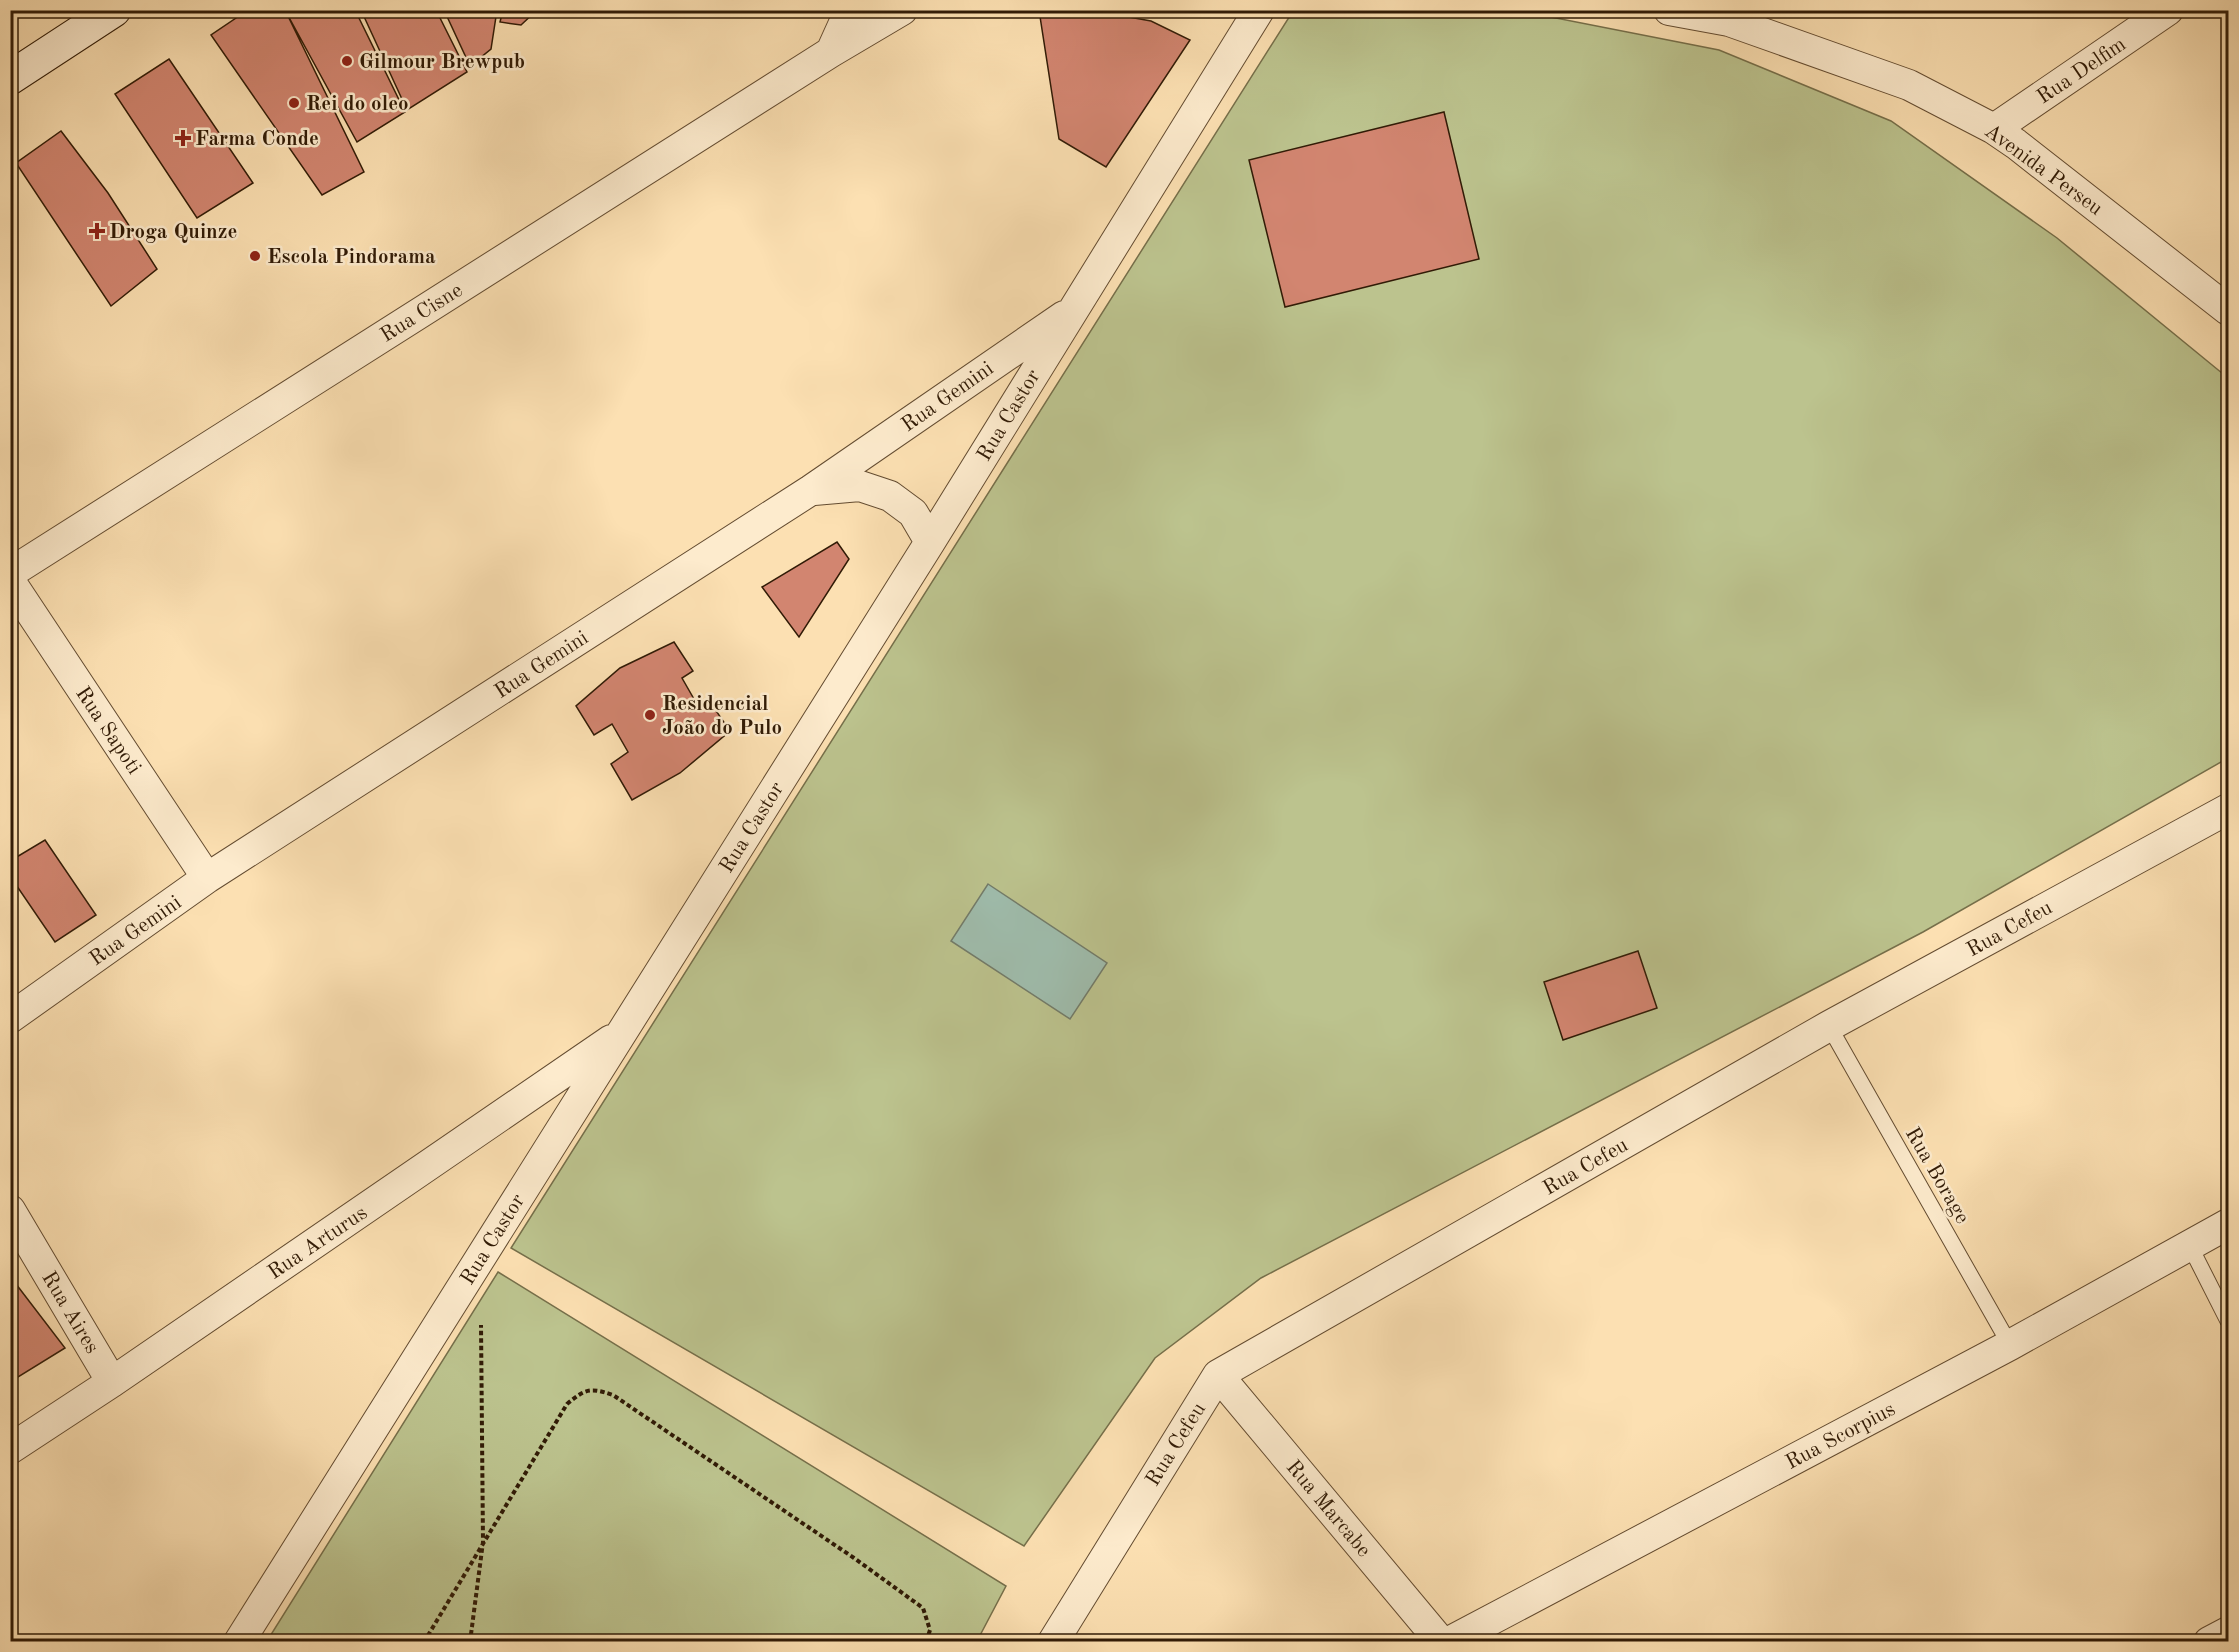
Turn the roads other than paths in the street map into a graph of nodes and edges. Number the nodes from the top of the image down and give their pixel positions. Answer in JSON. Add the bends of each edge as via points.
{"nodes":[{"id":1,"x":114,"y":10,"type":"edge"},
{"id":2,"x":850,"y":10,"type":"edge"},
{"id":3,"x":902,"y":10,"type":"edge"},
{"id":4,"x":1259,"y":10,"type":"edge"},
{"id":5,"x":1669,"y":10,"type":"edge"},
{"id":6,"x":2168,"y":10,"type":"edge"},
{"id":7,"x":831,"y":52,"type":"junction"},
{"id":8,"x":10,"y":78,"type":"edge"},
{"id":9,"x":1994,"y":129,"type":"junction"},
{"id":10,"x":1072,"y":310,"type":"junction"},
{"id":11,"x":2229,"y":310,"type":"edge"},
{"id":12,"x":811,"y":490,"type":"junction"},
{"id":13,"x":930,"y":542,"type":"junction"},
{"id":14,"x":10,"y":573,"type":"edge"},
{"id":15,"x":10,"y":581,"type":"edge"},
{"id":16,"x":2229,"y":809,"type":"edge"},
{"id":17,"x":207,"y":878,"type":"junction"},
{"id":18,"x":10,"y":1018,"type":"edge"},
{"id":19,"x":1829,"y":1026,"type":"junction"},
{"id":20,"x":622,"y":1033,"type":"junction"},
{"id":21,"x":10,"y":1210,"type":"edge"},
{"id":22,"x":2229,"y":1224,"type":"edge"},
{"id":23,"x":2190,"y":1246,"type":"junction"},
{"id":24,"x":2229,"y":1321,"type":"edge"},
{"id":25,"x":2010,"y":1345,"type":"junction"},
{"id":26,"x":1218,"y":1375,"type":"junction"},
{"id":27,"x":112,"y":1382,"type":"junction"},
{"id":28,"x":10,"y":1449,"type":"edge"},
{"id":29,"x":2229,"y":1632,"type":"edge"},
{"id":30,"x":239,"y":1641,"type":"edge"},
{"id":31,"x":1053,"y":1641,"type":"edge"},
{"id":32,"x":1441,"y":1641,"type":"edge"},
{"id":33,"x":1449,"y":1641,"type":"edge"},
{"id":34,"x":2210,"y":1641,"type":"edge"}],
"edges":[{"from":1,"to":8,"type":"main road"},
{"from":2,"to":7,"type":"street"},
{"from":3,"to":7,"type":"street","name":"Rua Cisne"},
{"from":4,"to":10,"type":"street","name":"Rua Castor"},
{"from":5,"to":9,"type":"street","name":"Avenida Perseu","via":[[1729,21],[1908,85]]},
{"from":6,"to":9,"type":"street","name":"Rua Delfim"},
{"from":7,"to":14,"type":"street","name":"Rua Cisne"},
{"from":9,"to":11,"type":"street","name":"Avenida Perseu"},
{"from":10,"to":12,"type":"street","name":"Rua Gemini"},
{"from":10,"to":13,"type":"street","name":"Rua Castor"},
{"from":12,"to":13,"type":"street","via":[[860,486],[890,496],[913,513]]},
{"from":12,"to":17,"type":"street","name":"Rua Gemini"},
{"from":13,"to":20,"type":"street","name":"Rua Castor"},
{"from":15,"to":17,"type":"street","name":"Rua Sapoti"},
{"from":16,"to":19,"type":"street","name":"Rua Cefeu"},
{"from":17,"to":18,"type":"street","name":"Rua Gemini"},
{"from":19,"to":25,"type":"lane","name":"Rua Borage"},
{"from":19,"to":26,"type":"street","name":"Rua Cefeu"},
{"from":20,"to":27,"type":"street","name":"Rua Arturus"},
{"from":20,"to":30,"type":"street","name":"Rua Castor"},
{"from":21,"to":27,"type":"street","name":"Rua Aires"},
{"from":22,"to":23,"type":"street","name":"Rua Scorpius"},
{"from":23,"to":24,"type":"lane"},
{"from":23,"to":25,"type":"street","name":"Rua Scorpius"},
{"from":25,"to":33,"type":"street","name":"Rua Scorpius"},
{"from":26,"to":31,"type":"street","name":"Rua Cefeu"},
{"from":26,"to":32,"type":"street","name":"Rua Marcabe"},
{"from":27,"to":28,"type":"street","name":"Rua Arturus"},
{"from":29,"to":34,"type":"street"}]}
